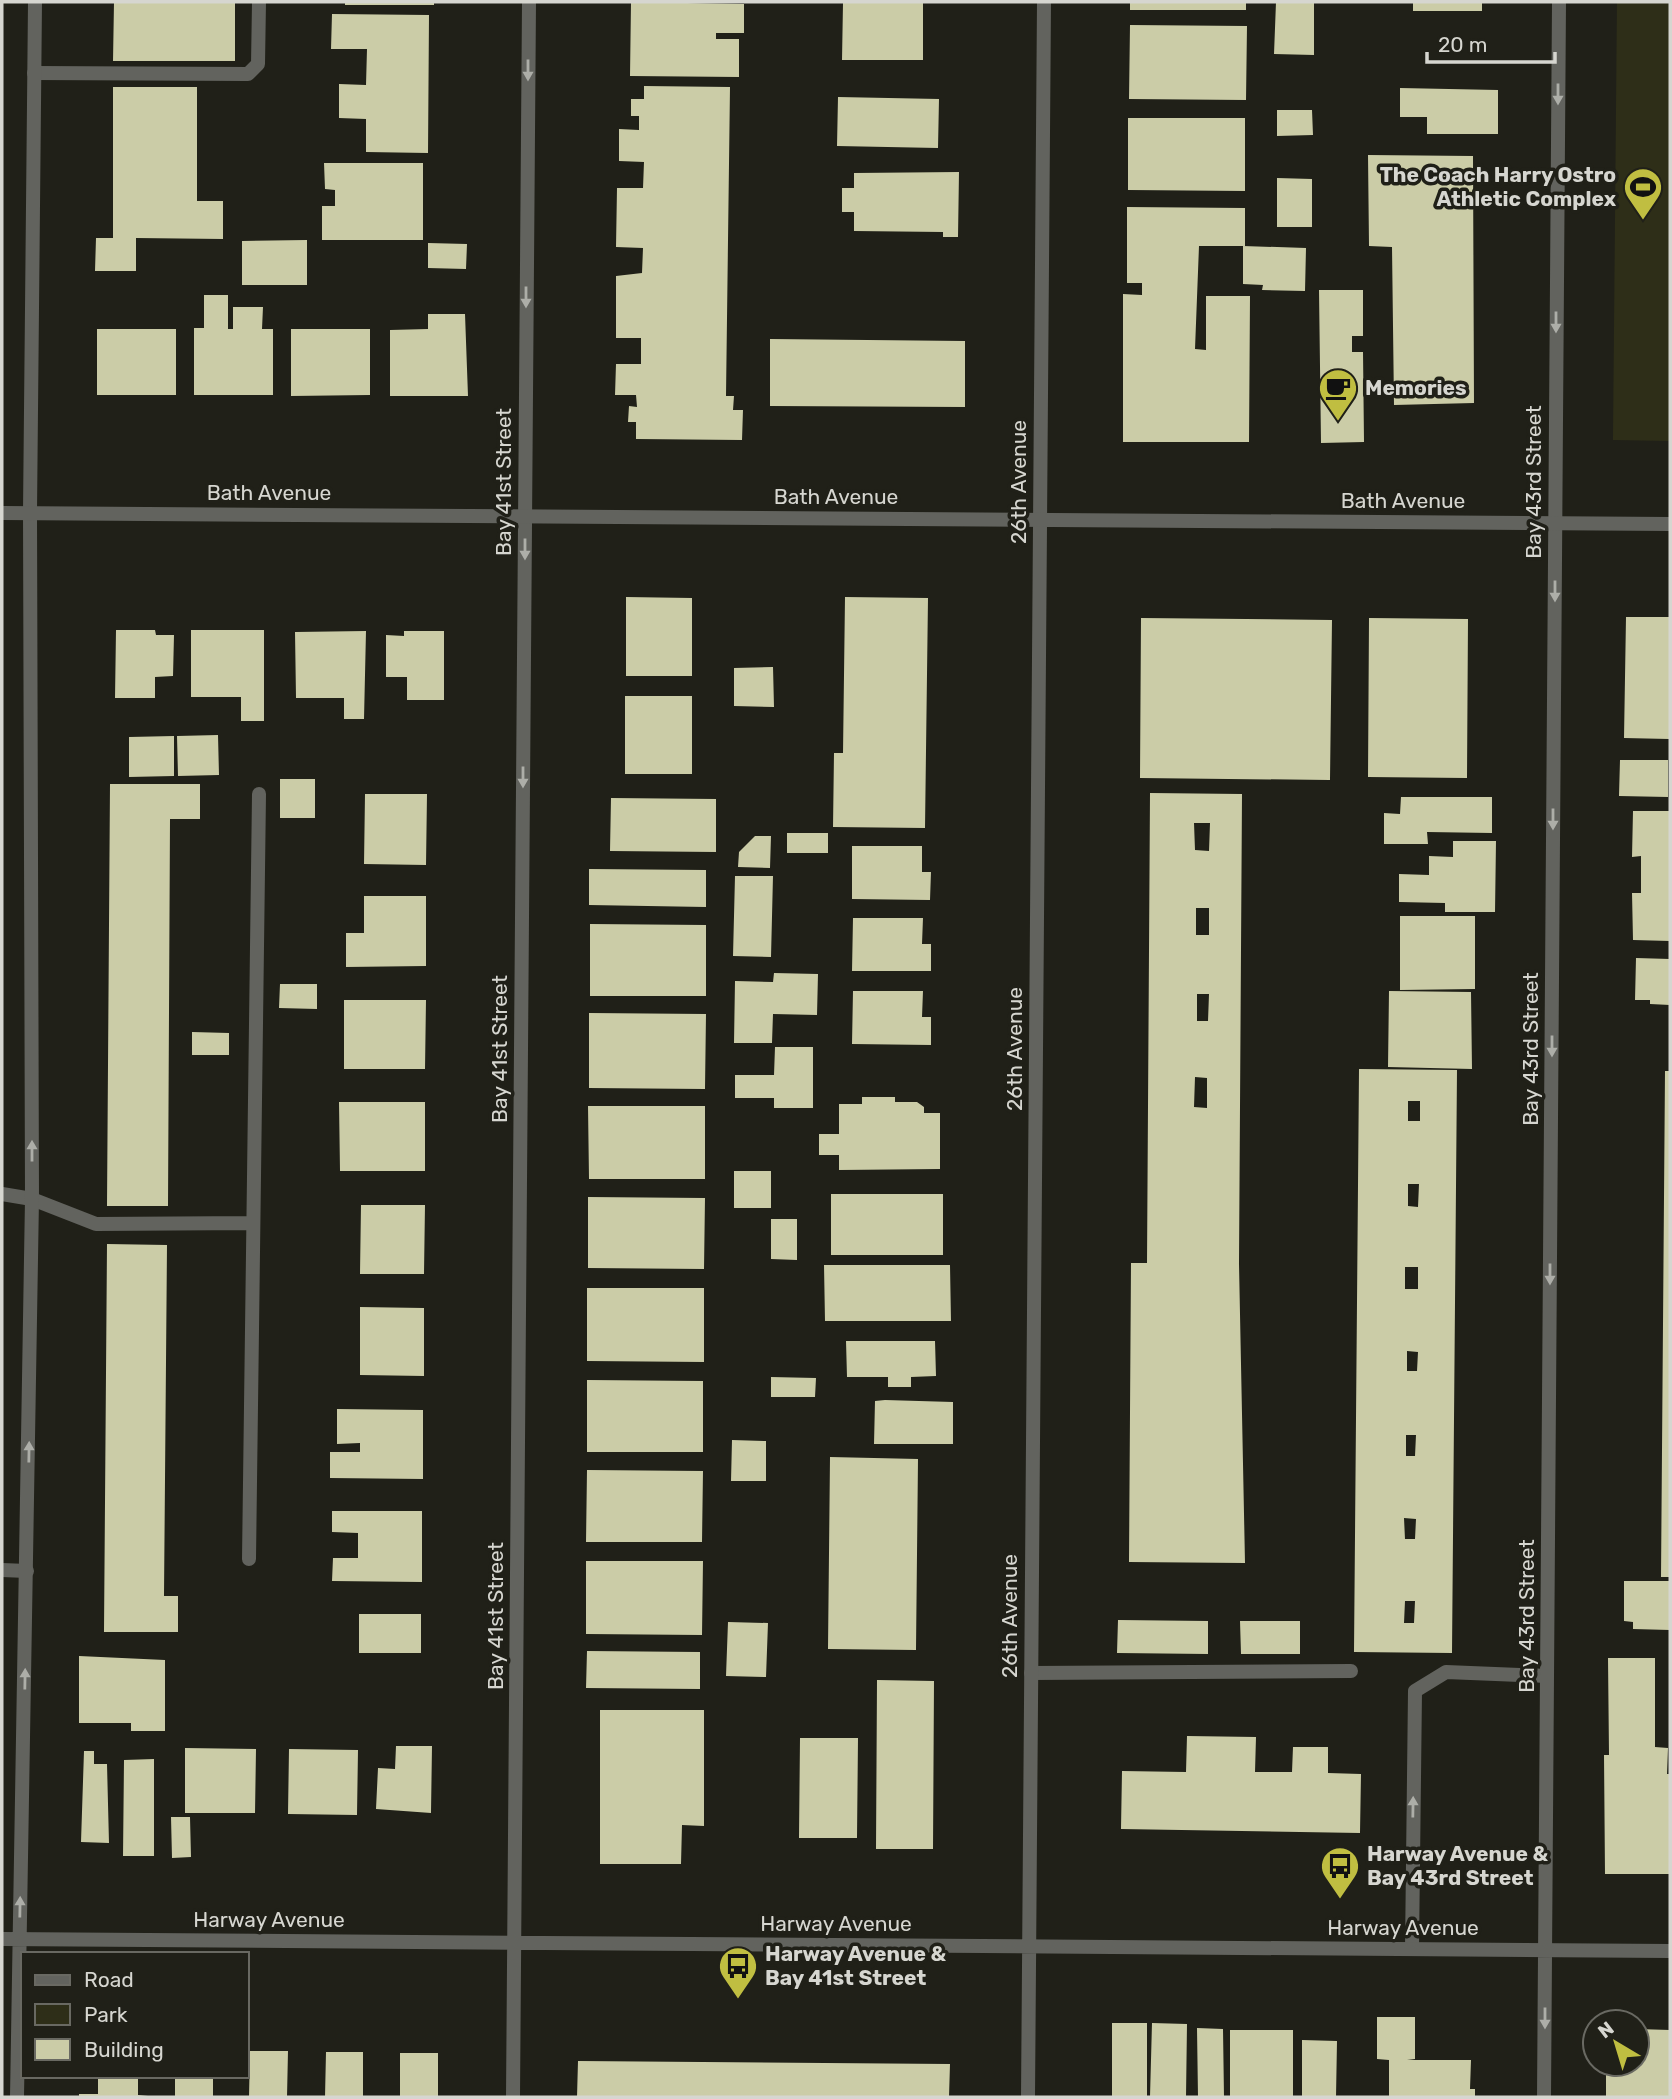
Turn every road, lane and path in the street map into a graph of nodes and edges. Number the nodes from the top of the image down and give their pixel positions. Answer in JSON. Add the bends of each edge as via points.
{"nodes":[{"id":1,"x":35,"y":2,"type":"edge"},
{"id":2,"x":259,"y":2,"type":"edge"},
{"id":3,"x":529,"y":2,"type":"edge"},
{"id":4,"x":1044,"y":2,"type":"edge"},
{"id":5,"x":1559,"y":2,"type":"edge"},
{"id":6,"x":34,"y":73,"type":"junction"},
{"id":7,"x":2,"y":513,"type":"edge"},
{"id":8,"x":30,"y":513,"type":"junction"},
{"id":9,"x":525,"y":516,"type":"junction"},
{"id":10,"x":1040,"y":519,"type":"junction"},
{"id":11,"x":1555,"y":523,"type":"junction"},
{"id":12,"x":1670,"y":524,"type":"edge"},
{"id":13,"x":258,"y":794,"type":"dead end"},
{"id":14,"x":2,"y":1194,"type":"edge"},
{"id":15,"x":32,"y":1199,"type":"junction"},
{"id":16,"x":253,"y":1223,"type":"junction"},
{"id":17,"x":249,"y":1559,"type":"dead end"},
{"id":18,"x":2,"y":1570,"type":"edge"},
{"id":19,"x":27,"y":1571,"type":"junction"},
{"id":20,"x":1351,"y":1671,"type":"dead end"},
{"id":21,"x":1031,"y":1673,"type":"junction"},
{"id":22,"x":1547,"y":1676,"type":"junction"},
{"id":23,"x":2,"y":1939,"type":"edge"},
{"id":24,"x":19,"y":1940,"type":"junction"},
{"id":25,"x":515,"y":1943,"type":"junction"},
{"id":26,"x":1030,"y":1947,"type":"junction"},
{"id":27,"x":1412,"y":1949,"type":"junction"},
{"id":28,"x":1545,"y":1950,"type":"junction"},
{"id":29,"x":1670,"y":1951,"type":"edge"},
{"id":30,"x":17,"y":2097,"type":"edge"},
{"id":31,"x":513,"y":2097,"type":"edge"},
{"id":32,"x":1028,"y":2097,"type":"edge"},
{"id":33,"x":1544,"y":2097,"type":"edge"}],
"edges":[{"from":1,"to":6,"type":"street"},
{"from":2,"to":6,"type":"street","via":[[258,64],[248,74]]},
{"from":3,"to":9,"type":"street","name":"Bay 41st Street","one_way":true},
{"from":4,"to":10,"type":"street","name":"26th Avenue"},
{"from":5,"to":11,"type":"street","name":"Bay 43rd Street","one_way":true},
{"from":6,"to":8,"type":"street"},
{"from":7,"to":8,"type":"street","name":"Bath Avenue"},
{"from":8,"to":9,"type":"street","name":"Bath Avenue"},
{"from":15,"to":8,"type":"street","one_way":true},
{"from":9,"to":10,"type":"street","name":"Bath Avenue"},
{"from":9,"to":25,"type":"street","name":"Bay 41st Street","one_way":true},
{"from":10,"to":11,"type":"street","name":"Bath Avenue"},
{"from":10,"to":21,"type":"street","name":"26th Avenue"},
{"from":11,"to":12,"type":"street","name":"Bath Avenue"},
{"from":11,"to":22,"type":"street","name":"Bay 43rd Street","one_way":true},
{"from":13,"to":16,"type":"street"},
{"from":14,"to":15,"type":"street"},
{"from":15,"to":16,"type":"street","via":[[96,1224]]},
{"from":19,"to":15,"type":"street","one_way":true},
{"from":16,"to":17,"type":"street"},
{"from":18,"to":19,"type":"street"},
{"from":24,"to":19,"type":"street","one_way":true},
{"from":20,"to":21,"type":"street"},
{"from":21,"to":26,"type":"street","name":"26th Avenue"},
{"from":27,"to":22,"type":"street","one_way":true,"via":[[1415,1691],[1446,1672]]},
{"from":22,"to":28,"type":"street","name":"Bay 43rd Street"},
{"from":23,"to":24,"type":"street","name":"Harway Avenue"},
{"from":24,"to":25,"type":"street","name":"Harway Avenue"},
{"from":24,"to":30,"type":"street"},
{"from":25,"to":26,"type":"street","name":"Harway Avenue"},
{"from":25,"to":31,"type":"street","name":"Bay 41st Street"},
{"from":26,"to":27,"type":"street","name":"Harway Avenue"},
{"from":26,"to":32,"type":"street","name":"26th Avenue"},
{"from":27,"to":28,"type":"street","name":"Harway Avenue"},
{"from":28,"to":29,"type":"street","name":"Harway Avenue"},
{"from":28,"to":33,"type":"street","name":"Bay 43rd Street","one_way":true}]}
